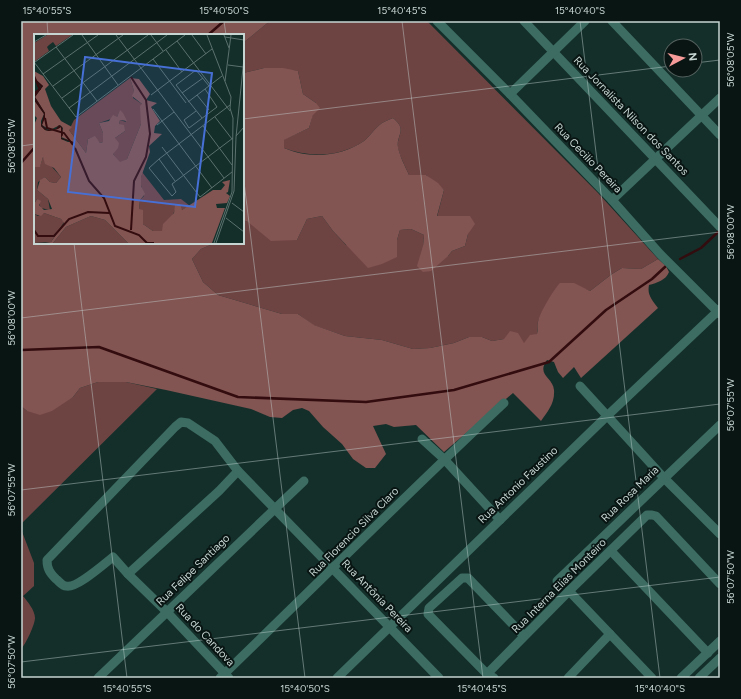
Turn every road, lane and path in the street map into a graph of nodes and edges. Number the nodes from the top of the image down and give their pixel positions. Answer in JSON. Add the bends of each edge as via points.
{"nodes":[{"id":1,"x":437,"y":21,"type":"edge"},
{"id":2,"x":524,"y":21,"type":"edge"},
{"id":3,"x":585,"y":21,"type":"edge"},
{"id":4,"x":612,"y":21,"type":"edge"},
{"id":5,"x":553,"y":52,"type":"junction"},
{"id":6,"x":510,"y":94,"type":"junction"},
{"id":7,"x":720,"y":98,"type":"edge"},
{"id":8,"x":702,"y":115,"type":"junction"},
{"id":9,"x":720,"y":135,"type":"edge"},
{"id":10,"x":655,"y":158,"type":"junction"},
{"id":11,"x":612,"y":200,"type":"junction"},
{"id":12,"x":720,"y":227,"type":"edge"},
{"id":13,"x":719,"y":311,"type":"edge"},
{"id":14,"x":580,"y":386,"type":"dead end"},
{"id":15,"x":504,"y":403,"type":"dead end"},
{"id":16,"x":606,"y":416,"type":"junction"},
{"id":17,"x":720,"y":425,"type":"edge"},
{"id":18,"x":422,"y":439,"type":"dead end"},
{"id":19,"x":444,"y":460,"type":"junction"},
{"id":20,"x":238,"y":471,"type":"junction"},
{"id":21,"x":664,"y":478,"type":"junction"},
{"id":22,"x":304,"y":481,"type":"dead end"},
{"id":23,"x":275,"y":508,"type":"junction"},
{"id":24,"x":500,"y":520,"type":"junction"},
{"id":25,"x":720,"y":534,"type":"edge"},
{"id":26,"x":611,"y":551,"type":"junction"},
{"id":27,"x":113,"y":557,"type":"joint"},
{"id":28,"x":334,"y":569,"type":"junction"},
{"id":29,"x":128,"y":574,"type":"junction"},
{"id":30,"x":557,"y":581,"type":"dead end"},
{"id":31,"x":720,"y":584,"type":"edge"},
{"id":32,"x":568,"y":591,"type":"junction"},
{"id":33,"x":167,"y":612,"type":"junction"},
{"id":34,"x":390,"y":627,"type":"junction"},
{"id":35,"x":610,"y":634,"type":"junction"},
{"id":36,"x":524,"y":636,"type":"junction"},
{"id":37,"x":720,"y":641,"type":"edge"},
{"id":38,"x":708,"y":653,"type":"junction"},
{"id":39,"x":720,"y":658,"type":"edge"},
{"id":40,"x":224,"y":676,"type":"edge"},
{"id":41,"x":491,"y":676,"type":"edge"},
{"id":42,"x":649,"y":677,"type":"edge"},
{"id":43,"x":98,"y":678,"type":"edge"},
{"id":44,"x":337,"y":678,"type":"edge"},
{"id":45,"x":439,"y":678,"type":"edge"},
{"id":46,"x":568,"y":678,"type":"edge"},
{"id":47,"x":681,"y":678,"type":"edge"},
{"id":48,"x":699,"y":678,"type":"edge"}],
"edges":[{"from":1,"to":6,"type":"street","name":"Rua Cecilio Pereira"},
{"from":2,"to":5,"type":"street","name":"Rua Jornalista Nilson dos Santos"},
{"from":3,"to":5,"type":"street"},
{"from":4,"to":8,"type":"street"},
{"from":5,"to":6,"type":"street"},
{"from":5,"to":10,"type":"street","name":"Rua Jornalista Nilson dos Santos"},
{"from":6,"to":11,"type":"street","name":"Rua Cecilio Pereira"},
{"from":7,"to":8,"type":"street"},
{"from":8,"to":9,"type":"street"},
{"from":8,"to":10,"type":"street"},
{"from":10,"to":11,"type":"street"},
{"from":10,"to":12,"type":"street","name":"Rua Jornalista Nilson dos Santos"},
{"from":11,"to":13,"type":"street","name":"Rua Cecilio Pereira","via":[[660,254]]},
{"from":13,"to":16,"type":"street","name":"Rua Antonio Faustino"},
{"from":14,"to":16,"type":"street"},
{"from":15,"to":19,"type":"street","name":"Rua Florencio Silva Claro"},
{"from":16,"to":21,"type":"street"},
{"from":16,"to":24,"type":"street","name":"Rua Antonio Faustino"},
{"from":17,"to":21,"type":"street","name":"Rua Rosa Maria"},
{"from":18,"to":19,"type":"street"},
{"from":19,"to":24,"type":"street"},
{"from":19,"to":28,"type":"street","name":"Rua Florencio Silva Claro"},
{"from":20,"to":23,"type":"street","name":"Rua Antônia Pereira"},
{"from":20,"to":27,"type":"street","name":"Rua Antônia Pereira","via":[[215,440],[188,423],[181,422],[47,560],[47,567],[64,586],[70,587]]},
{"from":20,"to":29,"type":"street"},
{"from":21,"to":25,"type":"street"},
{"from":21,"to":30,"type":"street","name":"Rua Rosa Maria"},
{"from":22,"to":23,"type":"street","name":"Rua Felipe Santiago"},
{"from":23,"to":28,"type":"street","name":"Rua Antônia Pereira"},
{"from":23,"to":33,"type":"street","name":"Rua Felipe Santiago"},
{"from":24,"to":34,"type":"street","name":"Rua Antonio Faustino"},
{"from":26,"to":31,"type":"street","name":"Rua Interna Elias Monteiro","via":[[648,515],[656,516]]},
{"from":26,"to":32,"type":"street","name":"Rua Interna Elias Monteiro"},
{"from":26,"to":38,"type":"street"},
{"from":27,"to":29,"type":"street","name":"Rua do Candova"},
{"from":28,"to":34,"type":"street","name":"Rua Antônia Pereira"},
{"from":28,"to":40,"type":"street","name":"Rua Florencio Silva Claro"},
{"from":29,"to":33,"type":"street","name":"Rua do Candova"},
{"from":32,"to":35,"type":"street"},
{"from":32,"to":36,"type":"street","name":"Rua Interna Elias Monteiro"},
{"from":33,"to":40,"type":"street","name":"Rua do Candova"},
{"from":33,"to":43,"type":"street","name":"Rua Felipe Santiago"},
{"from":34,"to":44,"type":"street","name":"Rua Antonio Faustino"},
{"from":34,"to":45,"type":"street","name":"Rua Antônia Pereira"},
{"from":35,"to":42,"type":"street"},
{"from":35,"to":46,"type":"street"},
{"from":36,"to":41,"type":"street","name":"Rua Interna Elias Monteiro"},
{"from":36,"to":41,"type":"street","via":[[468,578],[462,578],[429,608],[428,614]]},
{"from":37,"to":38,"type":"street"},
{"from":38,"to":47,"type":"street"},
{"from":39,"to":48,"type":"street"}]}
